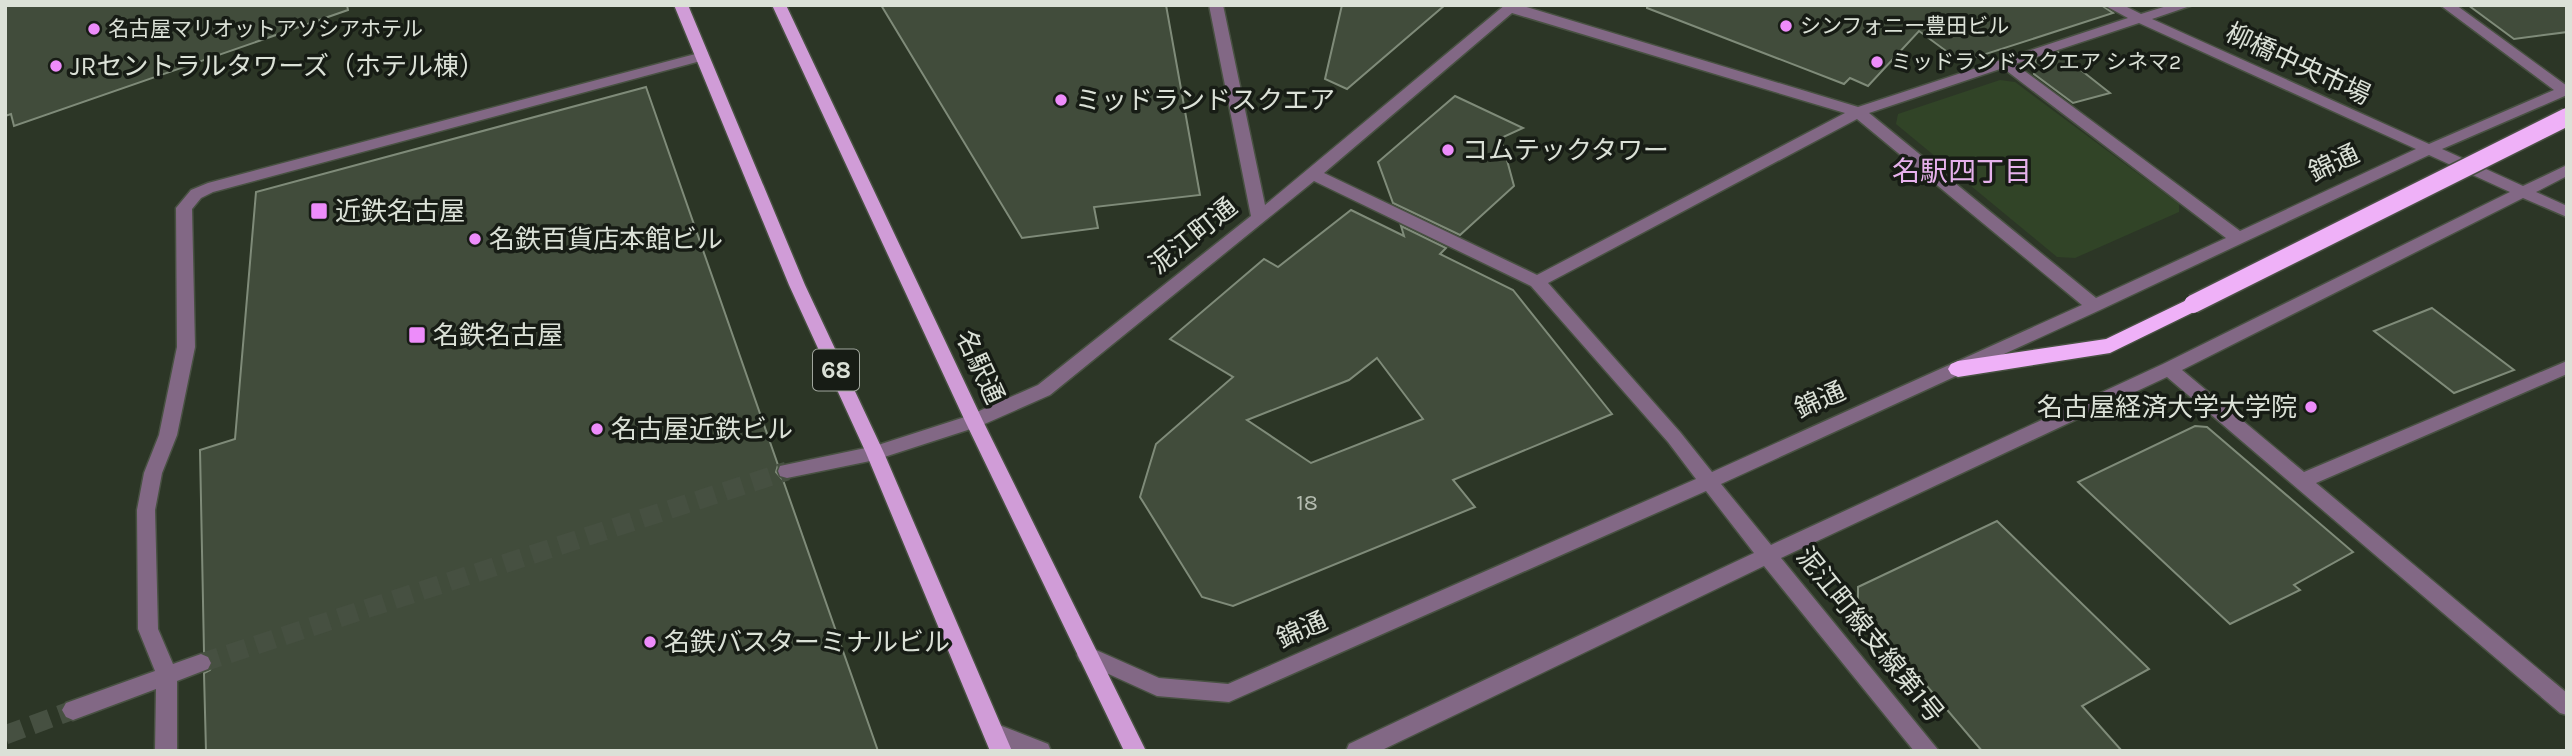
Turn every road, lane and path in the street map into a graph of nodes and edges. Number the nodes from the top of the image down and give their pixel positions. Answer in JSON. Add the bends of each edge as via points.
{"nodes":[{"id":1,"x":681,"y":5,"type":"edge"},
{"id":2,"x":779,"y":5,"type":"edge"},
{"id":3,"x":1216,"y":5,"type":"edge"},
{"id":4,"x":2111,"y":5,"type":"edge"},
{"id":5,"x":2186,"y":5,"type":"edge"},
{"id":6,"x":2447,"y":5,"type":"edge"},
{"id":7,"x":1512,"y":7,"type":"edge"},
{"id":8,"x":2140,"y":18,"type":"junction"},
{"id":9,"x":703,"y":55,"type":"junction"},
{"id":10,"x":2005,"y":63,"type":"junction"},
{"id":11,"x":2566,"y":90,"type":"edge"},
{"id":12,"x":1858,"y":112,"type":"junction"},
{"id":13,"x":2567,"y":117,"type":"edge"},
{"id":14,"x":2427,"y":150,"type":"junction"},
{"id":15,"x":2567,"y":170,"type":"edge"},
{"id":16,"x":1313,"y":174,"type":"junction"},
{"id":17,"x":2523,"y":192,"type":"junction"},
{"id":18,"x":2567,"y":212,"type":"edge"},
{"id":19,"x":1259,"y":216,"type":"junction"},
{"id":20,"x":2239,"y":239,"type":"junction"},
{"id":21,"x":1537,"y":282,"type":"junction"},
{"id":22,"x":2094,"y":306,"type":"junction"},
{"id":23,"x":2567,"y":367,"type":"edge"},
{"id":24,"x":1958,"y":369,"type":"junction"},
{"id":25,"x":2169,"y":369,"type":"junction"},
{"id":26,"x":974,"y":421,"type":"junction"},
{"id":27,"x":875,"y":453,"type":"junction"},
{"id":28,"x":787,"y":471,"type":"tunnel mouth"},
{"id":29,"x":1709,"y":481,"type":"junction"},
{"id":30,"x":2302,"y":481,"type":"junction"},
{"id":31,"x":1768,"y":555,"type":"junction"},
{"id":32,"x":1087,"y":655,"type":"junction"},
{"id":33,"x":201,"y":663,"type":"tunnel mouth"},
{"id":34,"x":167,"y":675,"type":"junction"},
{"id":35,"x":2567,"y":706,"type":"edge"},
{"id":36,"x":73,"y":710,"type":"tunnel mouth"},
{"id":37,"x":998,"y":742,"type":"edge"},
{"id":38,"x":166,"y":751,"type":"edge"},
{"id":39,"x":1040,"y":751,"type":"edge"},
{"id":40,"x":1135,"y":751,"type":"edge"},
{"id":41,"x":1357,"y":751,"type":"edge"},
{"id":42,"x":1928,"y":751,"type":"edge"}],
"edges":[{"from":1,"to":9,"type":"main road","number":"68"},
{"from":2,"to":26,"type":"main road","name":"名駅通"},
{"from":3,"to":19,"type":"street"},
{"from":4,"to":8,"type":"street","name":"柳橋中央市場"},
{"from":5,"to":8,"type":"street"},
{"from":6,"to":11,"type":"street"},
{"from":7,"to":12,"type":"street"},
{"from":7,"to":16,"type":"street","name":"泥江町通"},
{"from":8,"to":10,"type":"street"},
{"from":8,"to":14,"type":"street","name":"柳橋中央市場"},
{"from":9,"to":27,"type":"main road","number":"68","via":[[797,285]]},
{"from":9,"to":34,"type":"street","via":[[208,188],[187,201],[186,347],[146,510],[148,629]]},
{"from":10,"to":12,"type":"street"},
{"from":10,"to":20,"type":"street"},
{"from":11,"to":14,"type":"street","name":"錦通"},
{"from":12,"to":21,"type":"street"},
{"from":12,"to":22,"type":"street"},
{"from":13,"to":24,"type":"highway","bridge":true,"via":[[2110,346]]},
{"from":14,"to":17,"type":"street","name":"柳橋中央市場"},
{"from":14,"to":20,"type":"street","name":"錦通"},
{"from":15,"to":17,"type":"street"},
{"from":16,"to":19,"type":"street","name":"泥江町通"},
{"from":16,"to":21,"type":"street"},
{"from":17,"to":18,"type":"street","name":"柳橋中央市場"},
{"from":17,"to":25,"type":"street"},
{"from":19,"to":26,"type":"street","name":"泥江町通","via":[[1044,390]]},
{"from":20,"to":22,"type":"street","name":"錦通"},
{"from":21,"to":29,"type":"street","name":"泥江町線支線第1号"},
{"from":22,"to":24,"type":"street","name":"錦通"},
{"from":23,"to":30,"type":"street"},
{"from":24,"to":29,"type":"street","name":"錦通"},
{"from":25,"to":30,"type":"street"},
{"from":25,"to":31,"type":"street"},
{"from":26,"to":27,"type":"street","name":"泥江町通"},
{"from":26,"to":32,"type":"main road","name":"名駅通"},
{"from":27,"to":28,"type":"street","name":"泥江町通"},
{"from":27,"to":37,"type":"main road","number":"68"},
{"from":29,"to":31,"type":"street","name":"泥江町線支線第1号"},
{"from":29,"to":32,"type":"street","name":"錦通","via":[[1229,693],[1157,687]]},
{"from":30,"to":35,"type":"street"},
{"from":31,"to":41,"type":"street"},
{"from":31,"to":42,"type":"street","name":"泥江町線支線第1号"},
{"from":32,"to":40,"type":"main road","name":"名駅通"},
{"from":33,"to":34,"type":"street"},
{"from":34,"to":36,"type":"street"},
{"from":34,"to":38,"type":"street"},
{"from":37,"to":39,"type":"street"}]}
